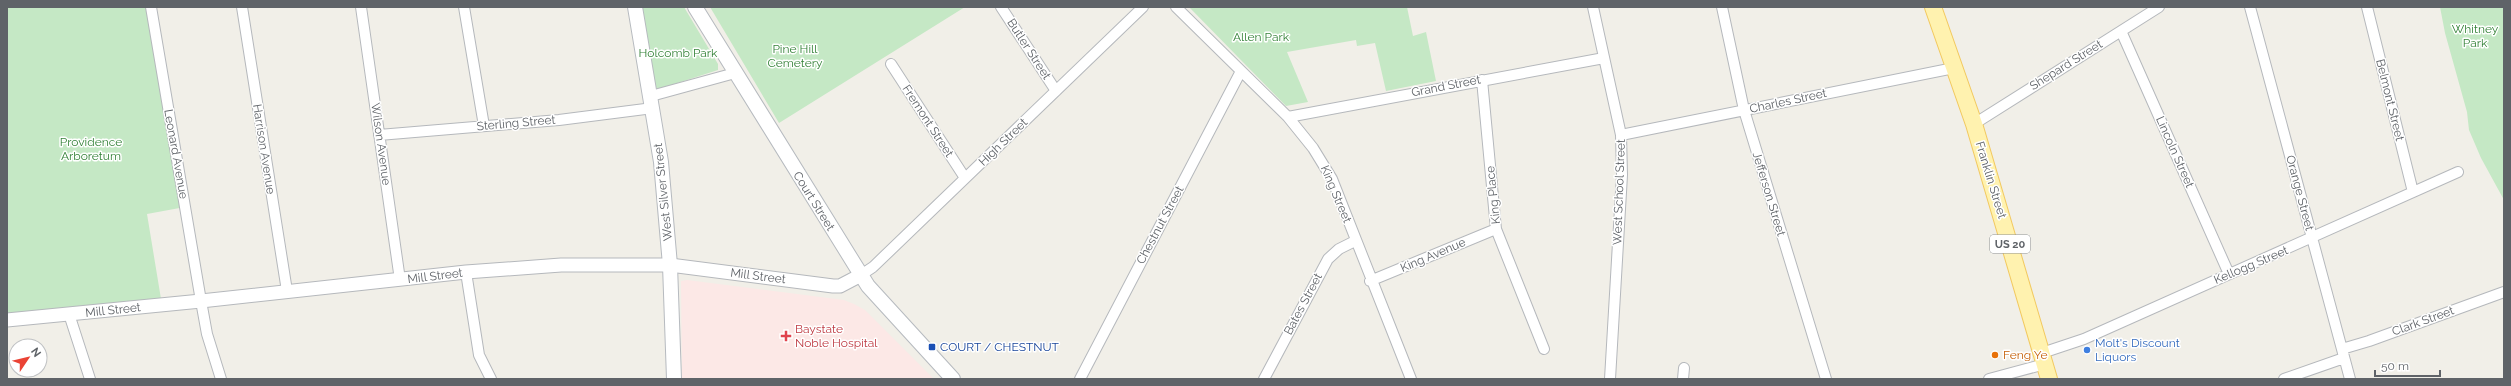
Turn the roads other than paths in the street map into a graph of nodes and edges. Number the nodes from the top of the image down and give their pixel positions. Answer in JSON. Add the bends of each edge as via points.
{"nodes":[{"id":1,"x":152,"y":7,"type":"edge"},
{"id":2,"x":242,"y":7,"type":"edge"},
{"id":3,"x":361,"y":7,"type":"edge"},
{"id":4,"x":464,"y":7,"type":"edge"},
{"id":5,"x":635,"y":7,"type":"edge"},
{"id":6,"x":695,"y":7,"type":"edge"},
{"id":7,"x":1002,"y":7,"type":"edge"},
{"id":8,"x":1143,"y":7,"type":"edge"},
{"id":9,"x":1176,"y":7,"type":"edge"},
{"id":10,"x":1593,"y":7,"type":"edge"},
{"id":11,"x":1722,"y":7,"type":"edge"},
{"id":12,"x":1933,"y":7,"type":"edge"},
{"id":13,"x":2159,"y":7,"type":"edge"},
{"id":14,"x":2250,"y":7,"type":"edge"},
{"id":15,"x":2367,"y":7,"type":"edge"},
{"id":16,"x":2121,"y":31,"type":"junction"},
{"id":17,"x":1604,"y":58,"type":"junction"},
{"id":18,"x":891,"y":64,"type":"dead end"},
{"id":19,"x":1954,"y":68,"type":"junction"},
{"id":20,"x":1241,"y":71,"type":"junction"},
{"id":21,"x":735,"y":73,"type":"junction"},
{"id":22,"x":1482,"y":80,"type":"junction"},
{"id":23,"x":1056,"y":91,"type":"junction"},
{"id":24,"x":652,"y":102,"type":"junction"},
{"id":25,"x":1744,"y":110,"type":"junction"},
{"id":26,"x":1288,"y":116,"type":"junction"},
{"id":27,"x":1974,"y":124,"type":"junction"},
{"id":28,"x":484,"y":126,"type":"junction"},
{"id":29,"x":379,"y":135,"type":"junction"},
{"id":30,"x":1621,"y":135,"type":"junction"},
{"id":31,"x":2458,"y":172,"type":"dead end"},
{"id":32,"x":965,"y":178,"type":"junction"},
{"id":33,"x":2413,"y":192,"type":"junction"},
{"id":34,"x":1496,"y":229,"type":"junction"},
{"id":35,"x":2313,"y":238,"type":"junction"},
{"id":36,"x":1355,"y":241,"type":"junction"},
{"id":37,"x":670,"y":265,"type":"junction"},
{"id":38,"x":466,"y":272,"type":"junction"},
{"id":39,"x":2229,"y":274,"type":"junction"},
{"id":40,"x":860,"y":275,"type":"junction"},
{"id":41,"x":400,"y":280,"type":"junction"},
{"id":42,"x":1370,"y":281,"type":"junction"},
{"id":43,"x":287,"y":291,"type":"junction"},
{"id":44,"x":2504,"y":292,"type":"edge"},
{"id":45,"x":200,"y":301,"type":"junction"},
{"id":46,"x":69,"y":314,"type":"junction"},
{"id":47,"x":7,"y":320,"type":"edge"},
{"id":48,"x":1544,"y":349,"type":"dead end"},
{"id":49,"x":2343,"y":353,"type":"junction"},
{"id":50,"x":2045,"y":365,"type":"edge"},
{"id":51,"x":1684,"y":368,"type":"dead end"},
{"id":52,"x":90,"y":379,"type":"edge"},
{"id":53,"x":221,"y":379,"type":"edge"},
{"id":54,"x":491,"y":379,"type":"edge"},
{"id":55,"x":674,"y":379,"type":"edge"},
{"id":56,"x":953,"y":379,"type":"edge"},
{"id":57,"x":1080,"y":379,"type":"edge"},
{"id":58,"x":1264,"y":379,"type":"edge"},
{"id":59,"x":1411,"y":379,"type":"edge"},
{"id":60,"x":1610,"y":379,"type":"edge"},
{"id":61,"x":1683,"y":379,"type":"edge"},
{"id":62,"x":1826,"y":379,"type":"edge"},
{"id":63,"x":1989,"y":379,"type":"edge"},
{"id":64,"x":2284,"y":379,"type":"edge"},
{"id":65,"x":2350,"y":379,"type":"edge"}],
"edges":[{"from":1,"to":45,"type":"street","name":"Leonard Avenue"},
{"from":2,"to":43,"type":"street","name":"Harrison Avenue"},
{"from":3,"to":29,"type":"street","name":"Wilson Avenue"},
{"from":4,"to":28,"type":"street"},
{"from":5,"to":24,"type":"main road","name":"West Silver Street"},
{"from":6,"to":21,"type":"main road","name":"Court Street"},
{"from":7,"to":23,"type":"street","name":"Butler Street"},
{"from":8,"to":23,"type":"street","name":"High Street"},
{"from":9,"to":20,"type":"street","name":"King Street"},
{"from":10,"to":17,"type":"street","name":"West School Street"},
{"from":11,"to":25,"type":"street","name":"Jefferson Street"},
{"from":12,"to":19,"type":"main road","name":"Franklin Street","number":"US 20"},
{"from":13,"to":16,"type":"street","name":"Shepard Street"},
{"from":14,"to":35,"type":"street","name":"Orange Street"},
{"from":15,"to":33,"type":"street","name":"Belmont Street"},
{"from":16,"to":27,"type":"street","name":"Shepard Street"},
{"from":16,"to":39,"type":"street","name":"Lincoln Street"},
{"from":17,"to":22,"type":"street","name":"Grand Street"},
{"from":17,"to":30,"type":"street","name":"West School Street"},
{"from":18,"to":32,"type":"street","name":"Fremont Street"},
{"from":19,"to":25,"type":"street","name":"Charles Street"},
{"from":19,"to":27,"type":"main road","name":"Franklin Street","number":"US 20"},
{"from":20,"to":26,"type":"street","name":"King Street"},
{"from":20,"to":57,"type":"street","name":"Chestnut Street"},
{"from":21,"to":24,"type":"street","name":"Sterling Street"},
{"from":21,"to":40,"type":"main road","name":"Court Street"},
{"from":22,"to":26,"type":"street","name":"Grand Street"},
{"from":22,"to":34,"type":"street","name":"King Place"},
{"from":23,"to":32,"type":"street","name":"High Street"},
{"from":24,"to":28,"type":"street","name":"Sterling Street"},
{"from":24,"to":37,"type":"main road","name":"West Silver Street","via":[[661,162]]},
{"from":25,"to":30,"type":"street","name":"Charles Street"},
{"from":25,"to":62,"type":"street","name":"Jefferson Street"},
{"from":26,"to":36,"type":"street","name":"King Street","via":[[1313,148],[1332,179]]},
{"from":27,"to":50,"type":"main road","name":"Franklin Street","number":"US 20"},
{"from":28,"to":29,"type":"street","name":"Sterling Street"},
{"from":29,"to":41,"type":"street","name":"Wilson Avenue"},
{"from":30,"to":60,"type":"street","name":"West School Street","via":[[1622,175]]},
{"from":31,"to":33,"type":"street","name":"Kellogg Street"},
{"from":32,"to":40,"type":"street","name":"High Street","via":[[873,267]]},
{"from":33,"to":35,"type":"street","name":"Kellogg Street"},
{"from":34,"to":42,"type":"street","name":"King Avenue"},
{"from":34,"to":48,"type":"street","name":"King Place"},
{"from":35,"to":39,"type":"street","name":"Kellogg Street"},
{"from":35,"to":49,"type":"street","name":"Orange Street"},
{"from":36,"to":42,"type":"street","name":"King Street"},
{"from":36,"to":58,"type":"street","name":"Bates Street","via":[[1328,259]]},
{"from":37,"to":38,"type":"street","name":"Mill Street","via":[[561,265]]},
{"from":37,"to":40,"type":"street","name":"Mill Street","via":[[833,286],[840,286]]},
{"from":37,"to":55,"type":"main road","name":"West Silver Street"},
{"from":38,"to":41,"type":"street","name":"Mill Street"},
{"from":38,"to":54,"type":"street","via":[[479,355]]},
{"from":39,"to":50,"type":"street","name":"Kellogg Street","via":[[2084,339]]},
{"from":40,"to":56,"type":"main road","name":"Court Street","via":[[901,325]]},
{"from":41,"to":43,"type":"street","name":"Mill Street"},
{"from":42,"to":59,"type":"street","name":"King Street"},
{"from":43,"to":45,"type":"street","name":"Mill Street"},
{"from":44,"to":49,"type":"street","name":"Clark Street","via":[[2369,341]]},
{"from":45,"to":46,"type":"street","name":"Mill Street"},
{"from":45,"to":53,"type":"street","name":"Leonard Avenue"},
{"from":46,"to":47,"type":"street","name":"Mill Street"},
{"from":46,"to":52,"type":"street"},
{"from":49,"to":64,"type":"street","name":"Clark Street"},
{"from":49,"to":65,"type":"street","name":"Orange Street"},
{"from":50,"to":63,"type":"street","name":"Kellogg Street"},
{"from":51,"to":61,"type":"street"}]}
